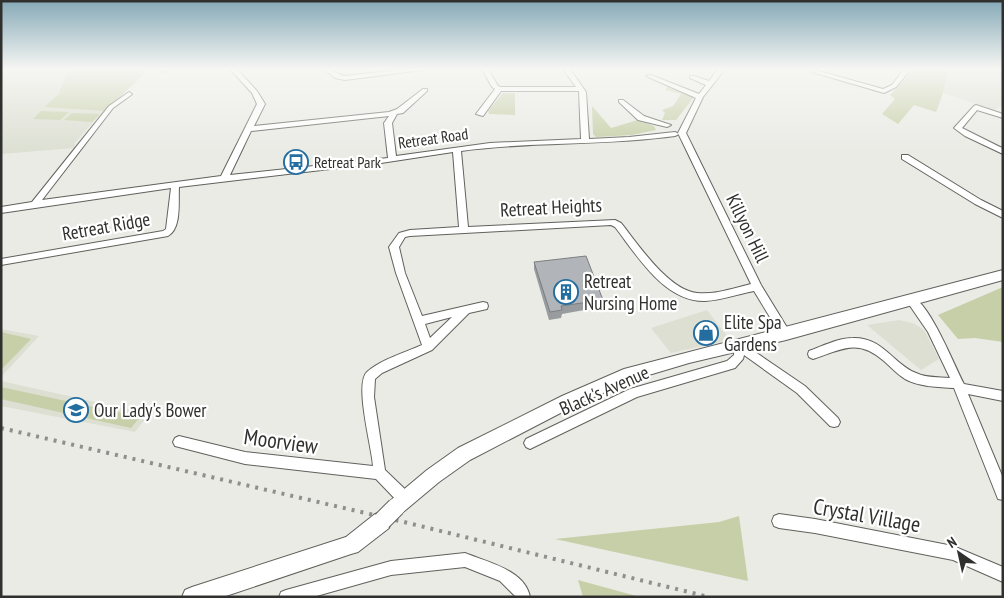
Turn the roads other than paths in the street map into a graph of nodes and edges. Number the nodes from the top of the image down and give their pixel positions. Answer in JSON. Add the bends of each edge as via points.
{"nodes":[{"id":1,"x":125,"y":97,"type":"edge"},
{"id":2,"x":258,"y":97,"type":"edge"},
{"id":3,"x":417,"y":97,"type":"edge"},
{"id":4,"x":493,"y":97,"type":"edge"},
{"id":5,"x":584,"y":97,"type":"edge"},
{"id":6,"x":700,"y":98,"type":"edge"},
{"id":7,"x":621,"y":101,"type":"dead end"},
{"id":8,"x":395,"y":112,"type":"junction"},
{"id":9,"x":480,"y":114,"type":"dead end"},
{"id":10,"x":1003,"y":116,"type":"edge"},
{"id":11,"x":666,"y":128,"type":"junction"},
{"id":12,"x":249,"y":129,"type":"junction"},
{"id":13,"x":679,"y":132,"type":"junction"},
{"id":14,"x":651,"y":137,"type":"junction"},
{"id":15,"x":585,"y":142,"type":"junction"},
{"id":16,"x":457,"y":150,"type":"junction"},
{"id":17,"x":1003,"y":152,"type":"edge"},
{"id":18,"x":905,"y":157,"type":"dead end"},
{"id":19,"x":392,"y":159,"type":"junction"},
{"id":20,"x":224,"y":179,"type":"junction"},
{"id":21,"x":174,"y":186,"type":"junction"},
{"id":22,"x":34,"y":204,"type":"junction"},
{"id":23,"x":1,"y":210,"type":"edge"},
{"id":24,"x":1003,"y":215,"type":"edge"},
{"id":25,"x":464,"y":229,"type":"junction"},
{"id":26,"x":1,"y":262,"type":"edge"},
{"id":27,"x":1003,"y":275,"type":"edge"},
{"id":28,"x":757,"y":287,"type":"junction"},
{"id":29,"x":911,"y":300,"type":"junction"},
{"id":30,"x":482,"y":306,"type":"dead end"},
{"id":31,"x":466,"y":310,"type":"junction"},
{"id":32,"x":420,"y":321,"type":"junction"},
{"id":33,"x":786,"y":334,"type":"junction"},
{"id":34,"x":739,"y":345,"type":"junction"},
{"id":35,"x":428,"y":346,"type":"junction"},
{"id":36,"x":813,"y":354,"type":"dead end"},
{"id":37,"x":959,"y":386,"type":"junction"},
{"id":38,"x":1003,"y":396,"type":"edge"},
{"id":39,"x":834,"y":422,"type":"dead end"},
{"id":40,"x":179,"y":442,"type":"dead end"},
{"id":41,"x":530,"y":443,"type":"dead end"},
{"id":42,"x":378,"y":473,"type":"junction"},
{"id":43,"x":1003,"y":494,"type":"edge"},
{"id":44,"x":401,"y":503,"type":"junction"},
{"id":45,"x":779,"y":521,"type":"dead end"},
{"id":46,"x":1003,"y":575,"type":"edge"},
{"id":47,"x":289,"y":596,"type":"edge"},
{"id":48,"x":192,"y":597,"type":"edge"},
{"id":49,"x":523,"y":597,"type":"edge"}],
"edges":[{"from":1,"to":22,"type":"street","via":[[111,107]]},
{"from":2,"to":12,"type":"street","via":[[261,102]]},
{"from":3,"to":8,"type":"street"},
{"from":4,"to":9,"type":"street"},
{"from":5,"to":15,"type":"street"},
{"from":6,"to":13,"type":"street"},
{"from":7,"to":11,"type":"street","via":[[639,116]]},
{"from":8,"to":12,"type":"street"},
{"from":8,"to":19,"type":"street","via":[[388,123]]},
{"from":10,"to":17,"type":"street","via":[[976,107],[958,128]]},
{"from":11,"to":13,"type":"street"},
{"from":11,"to":14,"type":"street","name":"Retreat Road"},
{"from":12,"to":20,"type":"street"},
{"from":13,"to":14,"type":"street","name":"Retreat Road"},
{"from":13,"to":28,"type":"street","name":"Killyon Hill"},
{"from":14,"to":15,"type":"street","name":"Retreat Road"},
{"from":15,"to":16,"type":"street","name":"Retreat Road","via":[[521,143]]},
{"from":16,"to":19,"type":"street","name":"Retreat Road"},
{"from":16,"to":25,"type":"street"},
{"from":18,"to":24,"type":"street"},
{"from":19,"to":20,"type":"street","name":"Retreat Road"},
{"from":20,"to":21,"type":"street","name":"Retreat Road"},
{"from":21,"to":22,"type":"street","name":"Retreat Road","via":[[131,188]]},
{"from":21,"to":26,"type":"street","name":"Retreat Ridge","via":[[172,226],[165,234]]},
{"from":22,"to":23,"type":"street","name":"Retreat Road"},
{"from":25,"to":28,"type":"street","name":"Retreat Heights","via":[[612,222],[681,293],[696,297]]},
{"from":25,"to":32,"type":"street","name":"Retreat Heights","via":[[402,235],[394,247],[397,266]]},
{"from":27,"to":29,"type":"main road"},
{"from":28,"to":33,"type":"street","name":"Killyon Hill"},
{"from":29,"to":33,"type":"main road"},
{"from":29,"to":37,"type":"street","via":[[930,323]]},
{"from":30,"to":31,"type":"street"},
{"from":31,"to":32,"type":"street"},
{"from":31,"to":35,"type":"street"},
{"from":32,"to":35,"type":"street","name":"Retreat Heights"},
{"from":33,"to":34,"type":"main road"},
{"from":34,"to":39,"type":"street","via":[[807,394]]},
{"from":34,"to":41,"type":"street","name":"Black's Avenue","via":[[738,356],[731,365],[634,393]]},
{"from":34,"to":44,"type":"main road","via":[[645,368],[587,392],[464,454]]},
{"from":35,"to":42,"type":"street","via":[[369,377],[368,397]]},
{"from":36,"to":37,"type":"street","via":[[847,342],[861,342],[878,350],[913,378]]},
{"from":37,"to":38,"type":"street"},
{"from":37,"to":43,"type":"street"},
{"from":40,"to":42,"type":"street","name":"Moorview","via":[[246,458]]},
{"from":42,"to":44,"type":"street"},
{"from":44,"to":48,"type":"main road","bridge":true,"via":[[351,545]]},
{"from":45,"to":46,"type":"street","name":"Crystal Village","via":[[953,553]]},
{"from":47,"to":49,"type":"street","via":[[391,568],[464,560],[505,576]]}]}
